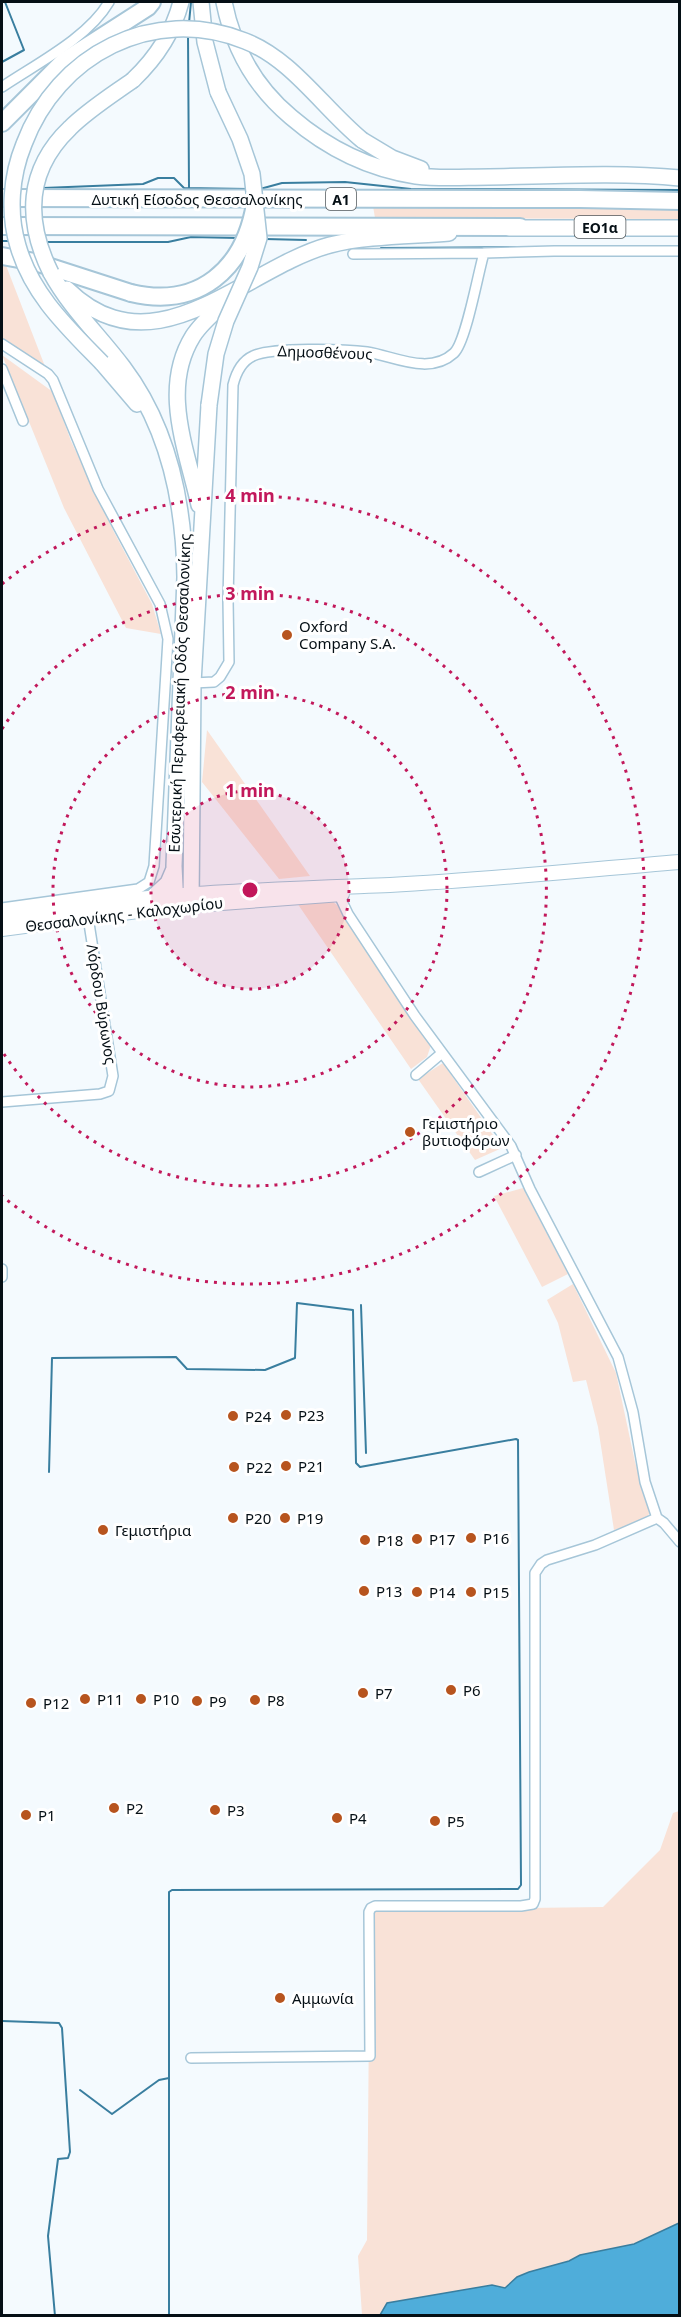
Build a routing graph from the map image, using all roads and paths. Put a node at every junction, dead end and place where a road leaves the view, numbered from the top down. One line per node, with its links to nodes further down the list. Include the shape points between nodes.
1 (109, 2): 6 (street, via 72,41)
2 (152, 2): 7 (highway, via 64,61)
3 (181, 2): 20 (highway, Εσωτερική Περιφερειακή Οδός Θεσσαλονίκης, bridge, via 160,48 132,80 70,127 42,168 35,190 33,221)
4 (201, 2): 12 (highway, Εσωτερική Περιφερειακή Οδός Θεσσαλονίκης, bridge, via 210,64 248,159)
5 (224, 2): 8 (highway, via 236,43 254,77 281,109 307,131 330,146 387,169 430,177)
6 (2, 87)
7 (2, 123)
8 (459, 177): 9 (highway); 25 (highway, bridge, via 410,165 383,153 362,140 272,55 247,41 222,34 181,30 141,34 110,46 70,73 33,120 19,157 12,217 30,278 46,303 130,395)
9 (680, 178)
10 (2, 198): 11 (highway, Δυτική Είσοδος Θεσσαλονίκης / Α1)
11 (680, 201)
12 (255, 204): 19 (highway, bridge, via 246,241 235,260 220,276 178,294 131,293 44,264); 26 (highway, Εσωτερική Περιφερειακή Οδός Θεσσαλονίκης, bridge, via 259,238 216,354 209,405)
13 (2, 226): 14 (highway, Δυτική Είσοδος Θεσσαλονίκης / Α1)
14 (520, 227): 15 (highway, Δυτική Είσοδος Θεσσαλονίκης / ΕΟ1α); 21 (highway, via 332,245 291,261)
15 (680, 228)
16 (680, 251): 17 (street)
17 (484, 253): 18 (street); 27 (street, Δημοσθένους, via 463,338 454,354 445,359 417,363 364,351 274,350 251,357 243,364 235,376 232,396 229,662 214,682)
18 (353, 254)
19 (2, 256)
20 (51, 273): 21 (highway, via 95,310 134,321 171,318); 25 (highway, Εσωτερική Περιφερειακή Οδός Θεσσαλονίκης, via 139,390)
21 (237, 291): 26 (highway, via 193,336 177,381 178,419 199,506)
22 (2, 344): 29 (street, via 53,380 98,489 154,591 164,618 168,639)
23 (2, 369): 24 (street)
24 (23, 421)
25 (163, 443): 30 (highway, Εσωτερική Περιφερειακή Οδός Θεσσαλονίκης, via 174,474 185,535)
26 (202, 538): 27 (highway, Εσωτερική Περιφερειακή Οδός Θεσσαλονίκης)
27 (193, 683): 34 (highway, Εσωτερική Περιφερειακή Οδός Θεσσαλονίκης)
28 (680, 862): 31 (main road, Θεσσαλονίκης - Καλοχωρίου)
29 (154, 866): 30 (street); 35 (street, via 149,882 138,889)
30 (174, 866): 33 (highway, via 168,883); 34 (highway, Εσωτερική Περιφερειακή Οδός Θεσσαλονίκης)
31 (390, 885): 32 (main road, Θεσσαλονίκης - Καλοχωρίου); 32 (main road, Θεσσαλονίκης - Καλοχωρίου)
32 (329, 892): 34 (main road, Θεσσαλονίκης - Καλοχωρίου, via 298,898); 34 (main road, Θεσσαλονίκης - Καλοχωρίου, via 285,888); 39 (street)
33 (154, 896): 34 (main road, Θεσσαλονίκης - Καλοχωρίου); 37 (main road, Θεσσαλονίκης - Καλοχωρίου)
34 (184, 899): 36 (main road, Θεσσαλονίκης - Καλοχωρίου)
35 (2, 908)
36 (88, 916): 38 (main road, Θεσσαλονίκης - Καλοχωρίου); 41 (street, Λόρδου Βύρωνος, via 113,1084 109,1091 100,1094)
37 (2, 919)
38 (2, 929)
39 (442, 1053): 40 (street); 42 (street)
40 (416, 1075)
41 (2, 1102)
42 (516, 1155): 43 (street); 44 (street, via 618,1357)
43 (479, 1172)
44 (657, 1518): 45 (street); 46 (street, via 595,1545 547,1560 535,1573 533,1904 371,1908 370,2056)
45 (678, 1536)
46 (191, 2058)

